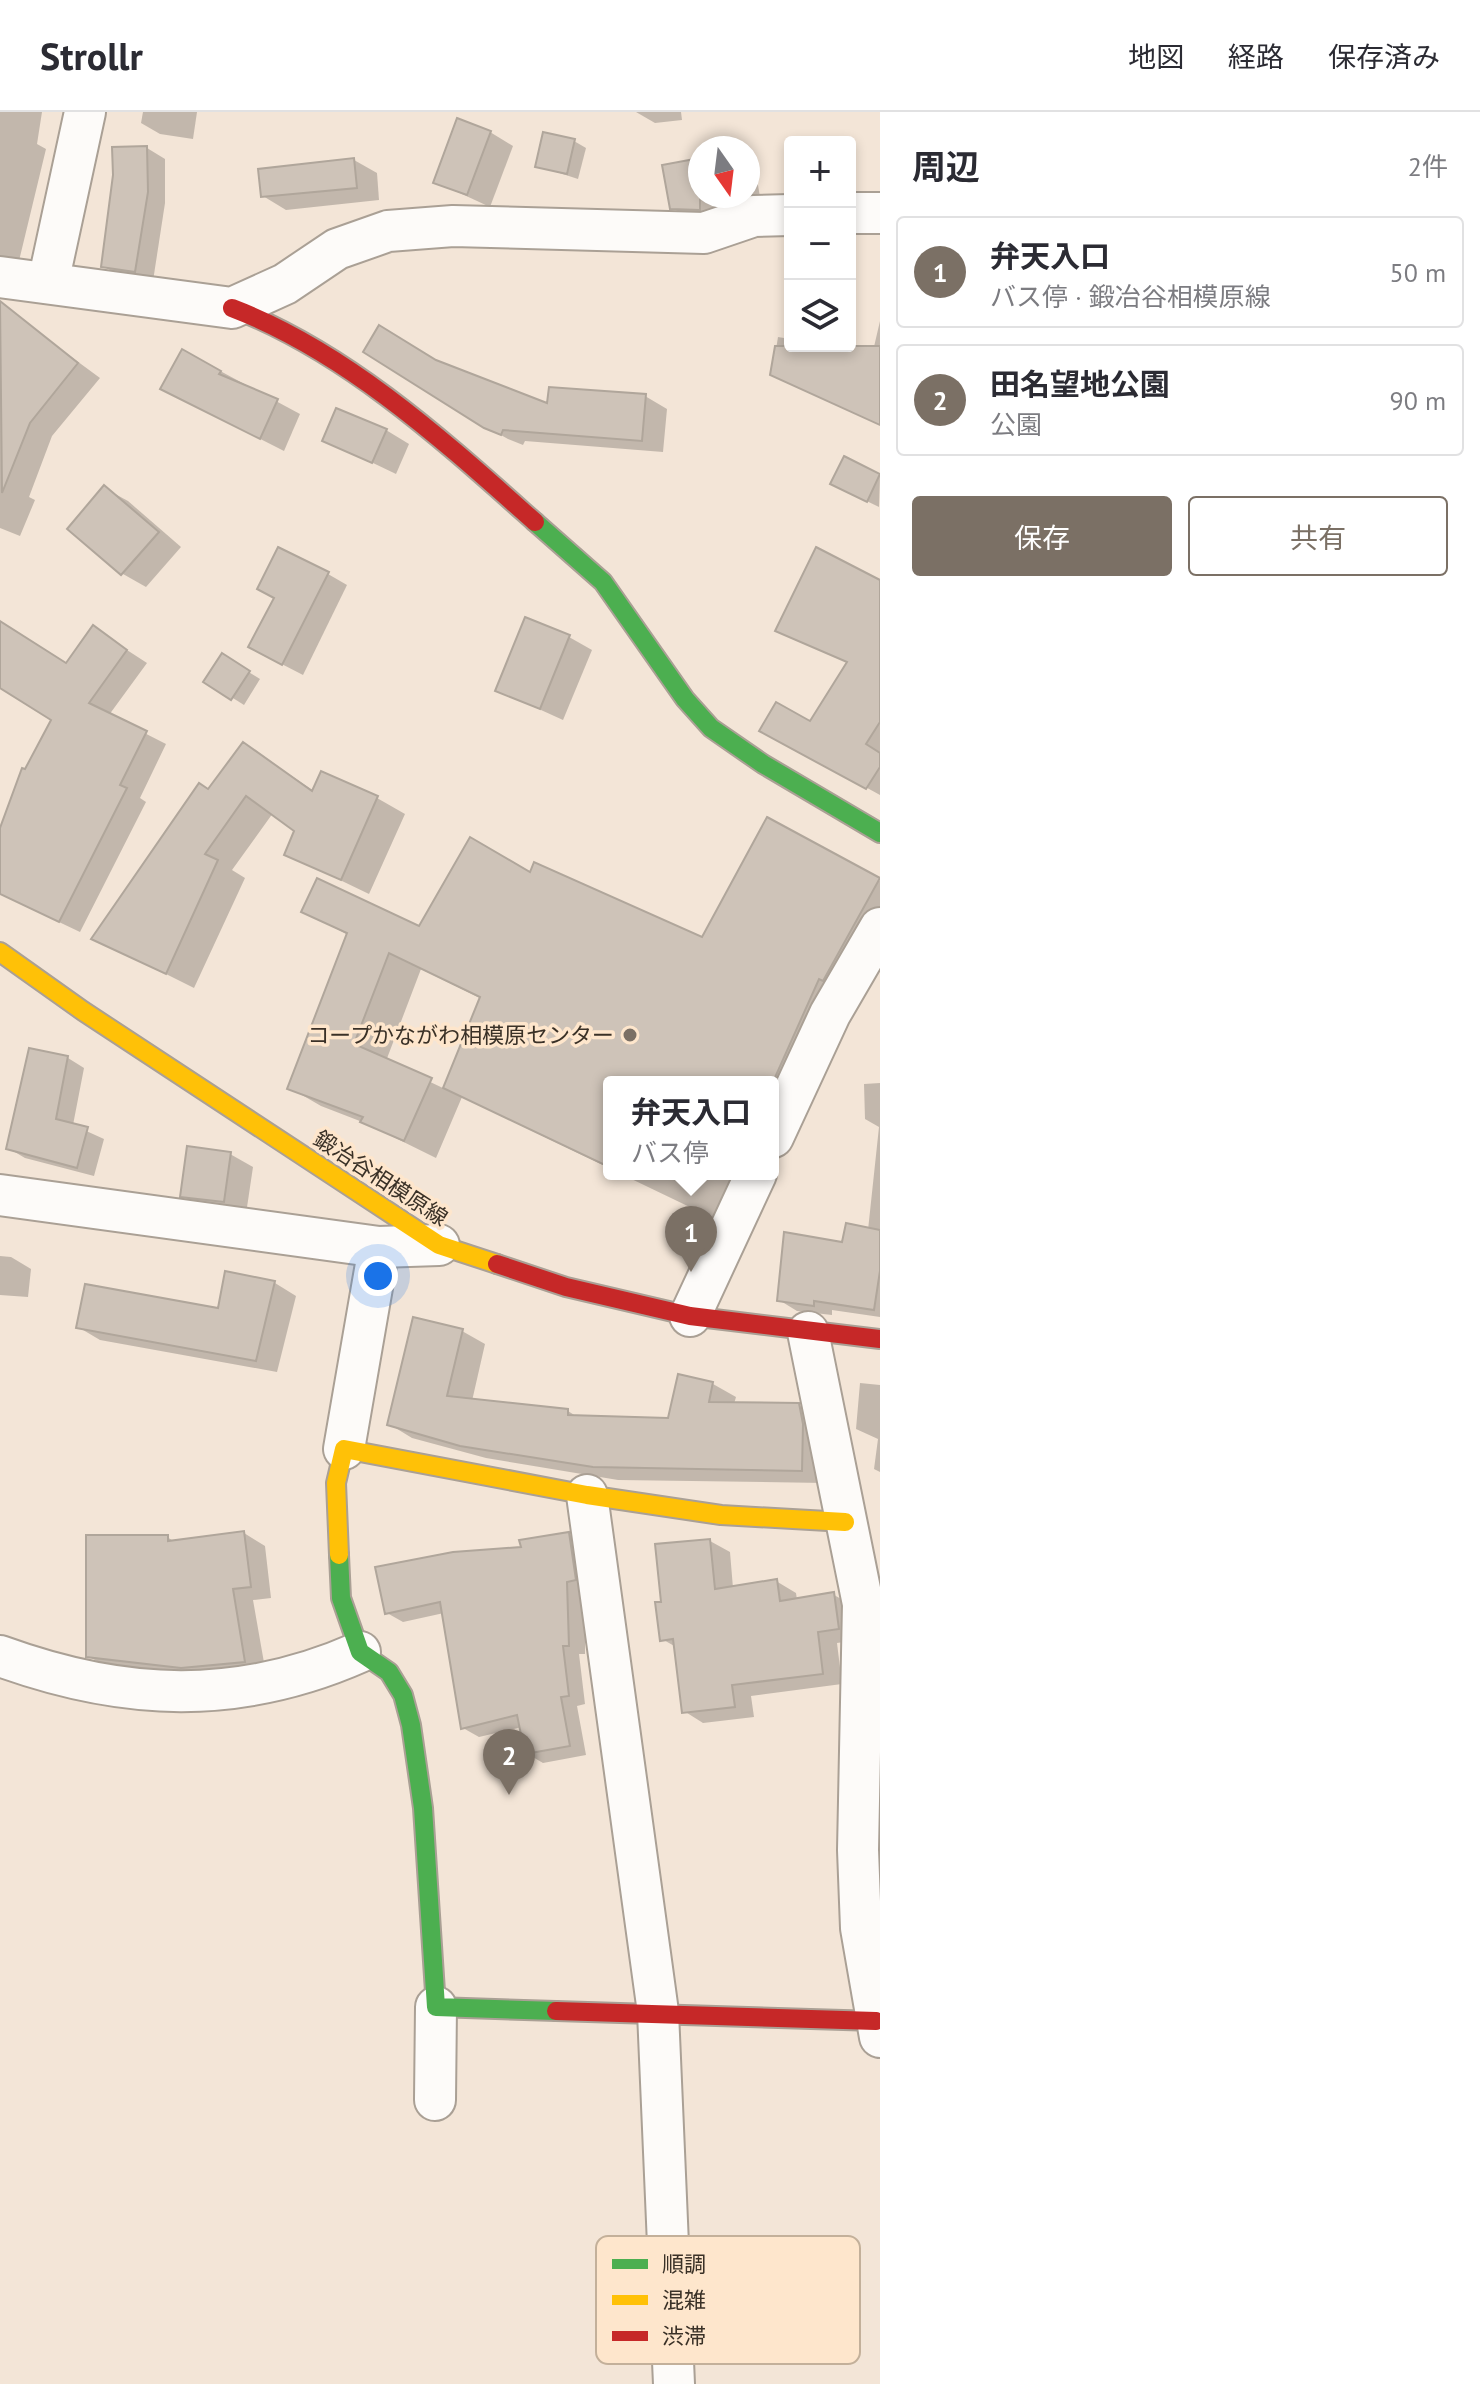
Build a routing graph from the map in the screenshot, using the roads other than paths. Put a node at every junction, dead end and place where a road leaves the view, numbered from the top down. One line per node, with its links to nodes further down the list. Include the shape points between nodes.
1 (85, 112): 6 (street)
2 (856, 213): 3 (street)
3 (880, 213)
4 (784, 215): 7 (street, via 754,216 704,233 453,226 388,231 337,249 285,284)
5 (0, 277): 6 (street)
6 (48, 283): 7 (street)
7 (232, 308): 8 (street, via 274,324 421,420 603,582 711,728)
8 (880, 833)
9 (880, 928): 11 (street, via 830,1014)
10 (0, 952): 14 (street, 鍛冶谷相模原線)
11 (779, 1124)
12 (753, 1180): 16 (street)
13 (0, 1195): 15 (street)
14 (439, 1245): 15 (street); 16 (street, 鍛冶谷相模原線, via 566,1287)
15 (379, 1247): 19 (street)
16 (690, 1316): 17 (street, 鍛冶谷相模原線)
17 (808, 1332): 18 (street, 鍛冶谷相模原線); 21 (street)
18 (880, 1339)
19 (344, 1449): 20 (street); 22 (street, via 336,1483 341,1598)
20 (587, 1495): 21 (street, via 721,1515); 26 (street)
21 (845, 1522): 24 (street, via 863,1604)
22 (360, 1652): 23 (street, via 251,1684 153,1693 81,1683); 25 (street, via 389,1672 403,1695 411,1725 423,1808)
23 (0, 1656)
24 (869, 1850): 27 (street, via 861,1928)
25 (436, 2007): 26 (street); 28 (street)
26 (658, 2012): 27 (street); 29 (street)
27 (878, 2029)
28 (435, 2100)
29 (668, 2236)
30 (673, 2364): 31 (street)
31 (674, 2384)

